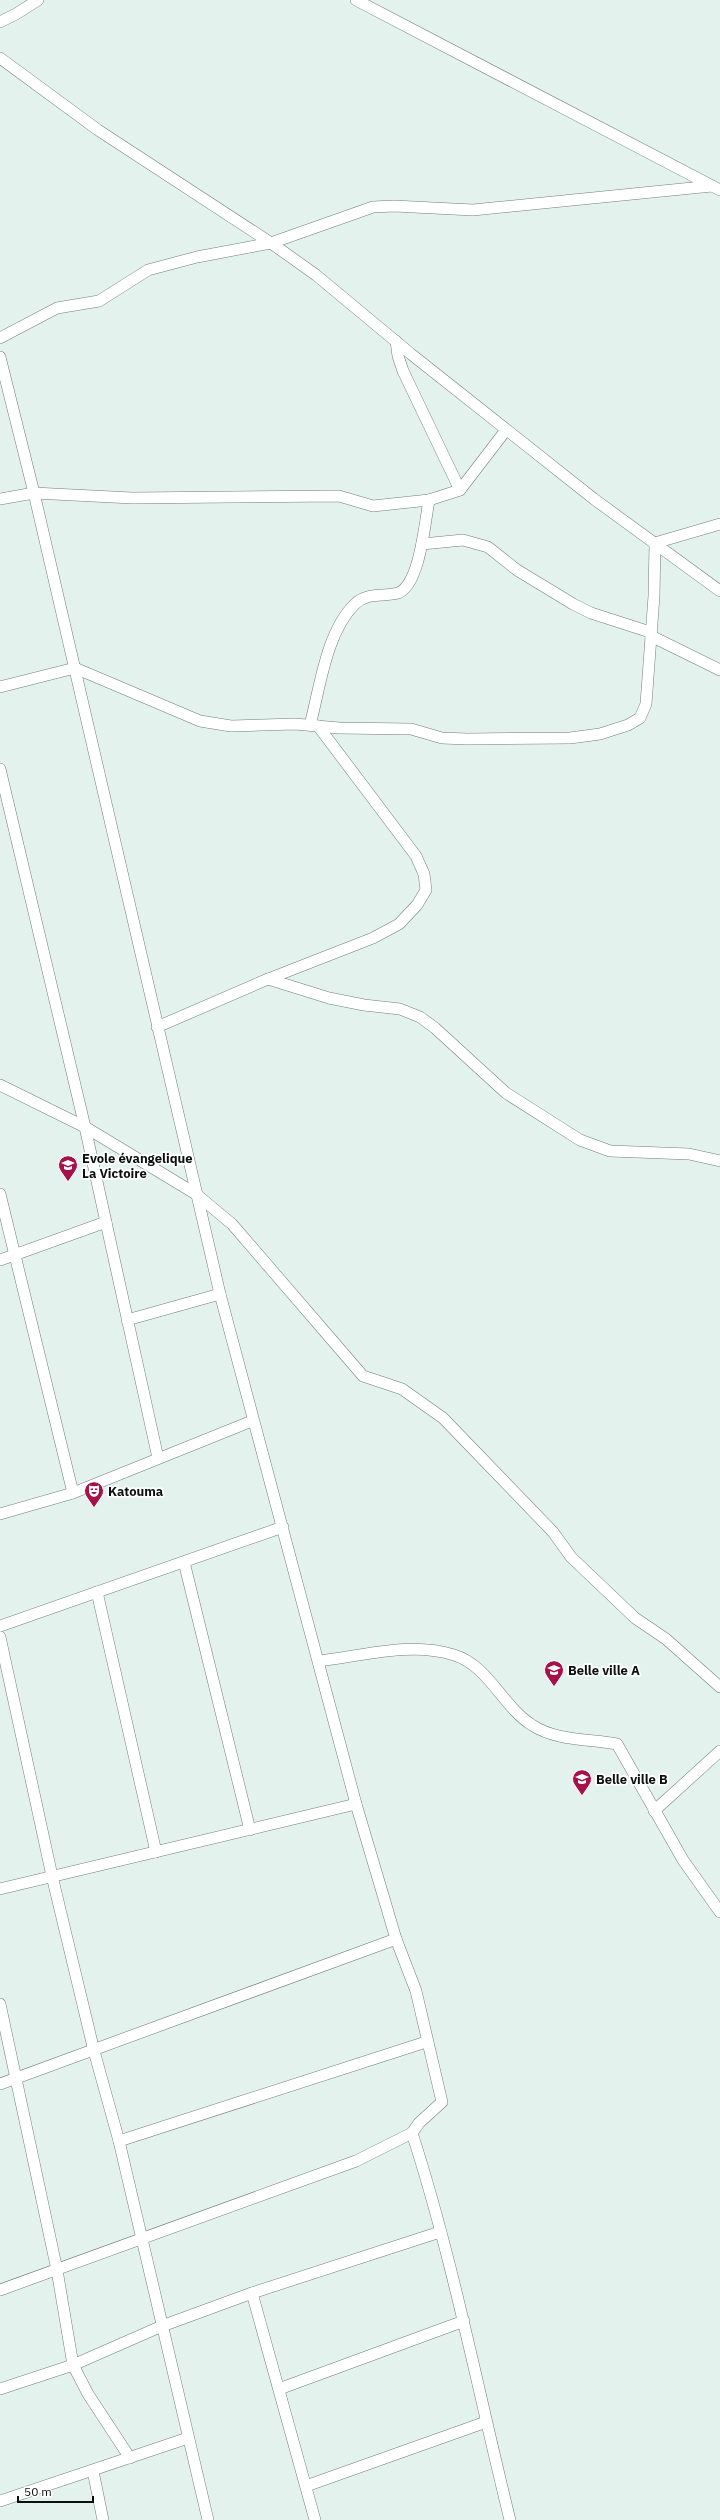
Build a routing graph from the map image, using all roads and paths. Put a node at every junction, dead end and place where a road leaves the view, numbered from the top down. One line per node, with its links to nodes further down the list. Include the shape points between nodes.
1 (38, 0): 3 (street)
2 (356, 0): 5 (street)
3 (0, 22)
4 (0, 58): 6 (street, via 98,130)
5 (716, 188): 6 (street, via 473,210 394,206 373,208)
6 (271, 243): 7 (street, via 197,257 148,270 99,301 57,308); 8 (street, via 316,275)
7 (0, 338)
8 (396, 341): 10 (street); 11 (street, via 403,371)
9 (0, 357): 12 (street)
10 (506, 430): 11 (street); 16 (street)
11 (460, 490): 14 (street)
12 (34, 493): 13 (street); 14 (street, via 132,498 339,496 373,506); 20 (street)
13 (0, 499)
14 (429, 500): 17 (street)
15 (720, 524): 16 (street)
16 (655, 543): 18 (street); 19 (street)
17 (422, 544): 19 (street, via 463,540 488,547 517,570 573,604); 23 (street, via 413,577 407,588 398,593 366,597 355,604 338,627 330,649)
18 (720, 591)
19 (650, 634): 21 (street); 23 (street, via 646,704 640,718 628,725 600,734 570,738 467,740 442,738 411,729)
20 (75, 668): 22 (street); 23 (street, via 200,721 232,726); 26 (street)
21 (720, 670)
22 (0, 687)
23 (314, 726): 25 (street, via 416,856 424,874 426,890 417,905 399,924 374,938)
24 (0, 769): 28 (street)
25 (268, 978): 26 (street); 29 (street, via 329,998 364,1006 400,1009 420,1017 506,1093 580,1140 610,1151 689,1154)
26 (157, 1027): 31 (street)
27 (0, 1085): 28 (street)
28 (85, 1127): 31 (street); 32 (street)
29 (720, 1161)
30 (0, 1194): 33 (street)
31 (196, 1194): 35 (street); 47 (street, via 232,1224 364,1376 402,1389 443,1418 553,1532 571,1557 635,1618 666,1639)
32 (106, 1222): 33 (street); 36 (street)
33 (16, 1254): 34 (street); 39 (street)
34 (0, 1260)
35 (220, 1294): 36 (street); 37 (street)
36 (127, 1320): 38 (street)
37 (252, 1421): 38 (street); 41 (street)
38 (158, 1458): 39 (street)
39 (73, 1493): 40 (street)
40 (0, 1514)
41 (283, 1527): 42 (street); 46 (street)
42 (184, 1562): 43 (street); 51 (street)
43 (97, 1592): 44 (street); 52 (street)
44 (0, 1626)
45 (0, 1637): 53 (street)
46 (319, 1661): 49 (street); 50 (street, via 426,1648 455,1655 471,1664 511,1709 532,1726 548,1733 580,1740 617,1744)
47 (720, 1688)
48 (720, 1751): 50 (street)
49 (356, 1804): 51 (street); 56 (street)
50 (654, 1811): 55 (street, via 683,1860)
51 (250, 1830): 52 (street)
52 (156, 1852): 53 (street)
53 (52, 1876): 54 (street); 59 (street)
54 (0, 1889)
55 (720, 1912)
56 (396, 1940): 58 (street, via 416,1991); 59 (street)
57 (0, 2004): 60 (street)
58 (426, 2042): 62 (street, via 442,2102); 63 (street)
59 (94, 2051): 60 (street); 63 (street)
60 (16, 2079): 61 (street); 66 (street)
61 (0, 2084)
62 (412, 2134): 64 (street); 65 (street, via 356,2161)
63 (119, 2141): 65 (street)
64 (440, 2232): 68 (street); 69 (street)
65 (141, 2240): 66 (street); 70 (street)
66 (57, 2270): 67 (street); 71 (street)
67 (0, 2290)
68 (252, 2293): 70 (street); 73 (street)
69 (464, 2321): 73 (street); 74 (street)
70 (162, 2326): 71 (street); 75 (street)
71 (73, 2365): 72 (street); 76 (street, via 88,2394)
72 (0, 2389)
73 (279, 2389): 78 (street)
74 (486, 2422): 78 (street); 83 (street)
75 (188, 2438): 76 (street); 81 (street)
76 (130, 2458): 77 (street)
77 (92, 2471): 79 (street); 80 (street)
78 (306, 2486): 82 (street)
79 (0, 2502)
80 (103, 2520)
81 (208, 2520)
82 (315, 2520)
83 (510, 2520)

